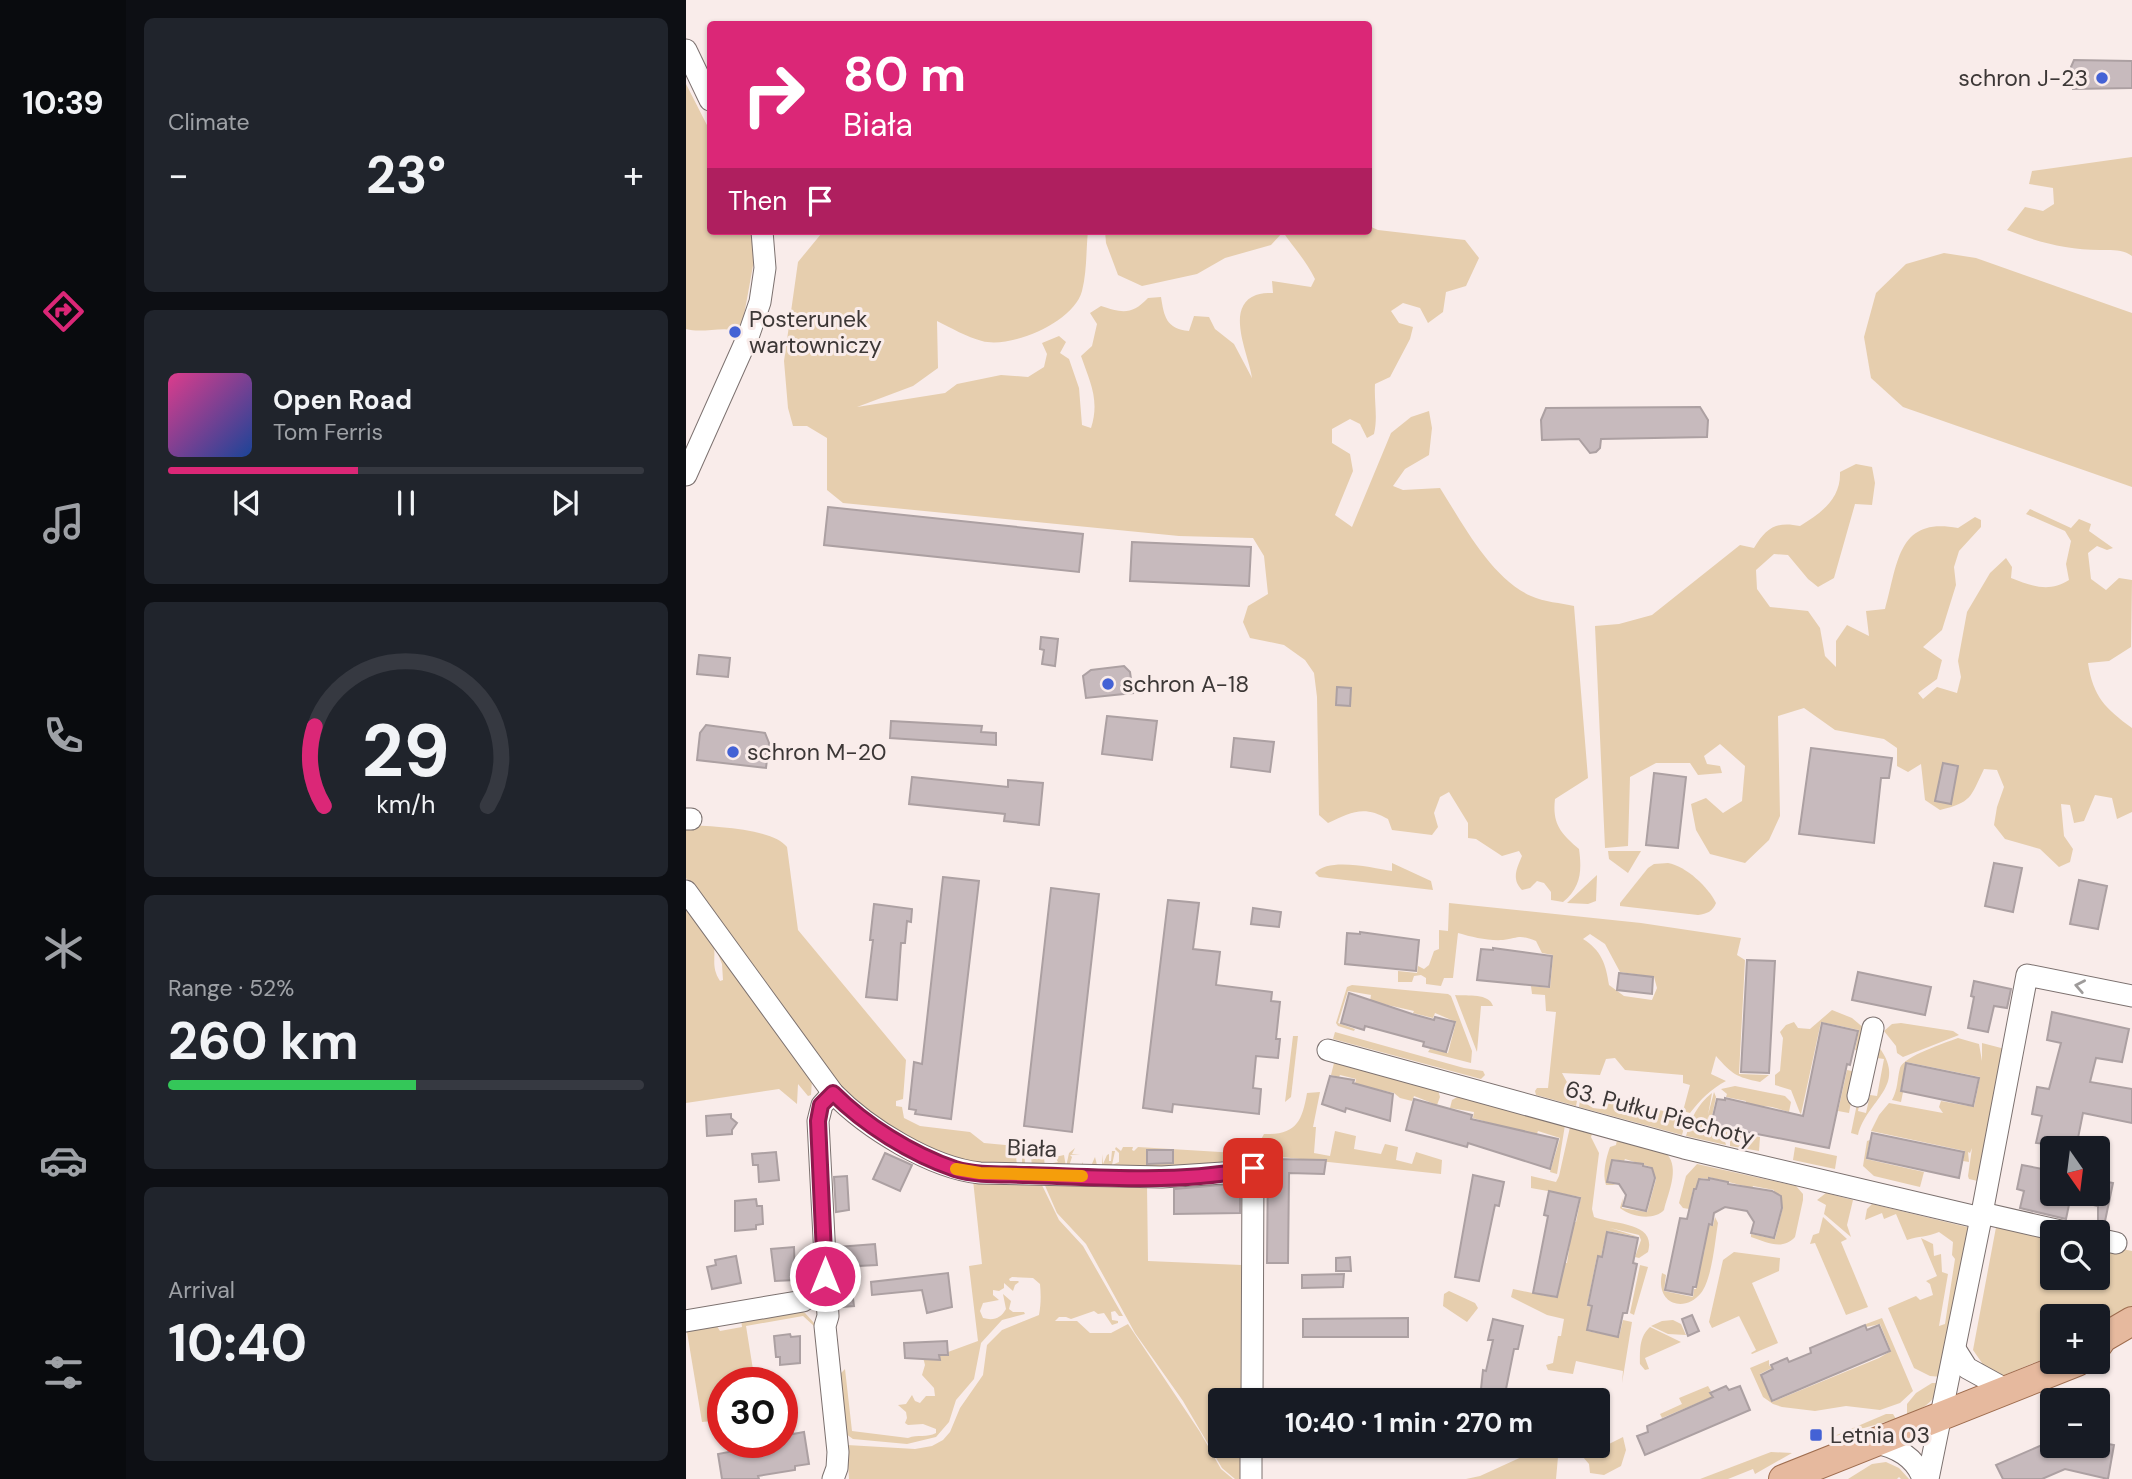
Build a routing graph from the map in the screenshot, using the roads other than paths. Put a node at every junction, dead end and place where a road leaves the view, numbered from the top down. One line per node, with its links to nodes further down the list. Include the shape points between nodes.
1 (686, 50): 2 (street)
2 (707, 94)
3 (762, 235): 4 (street, via 760,303)
4 (686, 475)
5 (686, 891): 9 (street, Biała)
6 (2132, 996): 11 (street, one-way to 11, via 2027,975)
7 (1873, 1028): 10 (street)
8 (1328, 1050): 11 (street, 63. Pułku Piechoty, via 1684,1148)
9 (833, 1093): 13 (street, via 821,1105 818,1121); 23 (street, Biała, via 864,1120 911,1149 962,1171 1162,1177 1253,1168)
10 (1858, 1096)
11 (1982, 1215): 12 (street, 63. Pułku Piechoty); 20 (street)
12 (2040, 1227)
13 (826, 1261): 14 (street, via 817,1290); 17 (street)
14 (794, 1303): 15 (street); 17 (street)
15 (686, 1321)
16 (2132, 1321): 18 (main road)
17 (825, 1326): 28 (street, via 838,1452)
18 (2110, 1334)
19 (2132, 1342): 21 (main road)
20 (1955, 1349): 24 (street, via 1967,1368); 25 (street)
21 (2110, 1355)
22 (2047, 1374): 24 (main road)
23 (1252, 1388)
24 (2007, 1390): 25 (main road)
25 (1939, 1417): 26 (main road); 31 (street)
26 (1874, 1443): 30 (main road); 31 (street, via 1907,1457)
27 (1251, 1458): 29 (street)
28 (833, 1479)
29 (1251, 1479)
30 (1783, 1479)
31 (1926, 1479)

